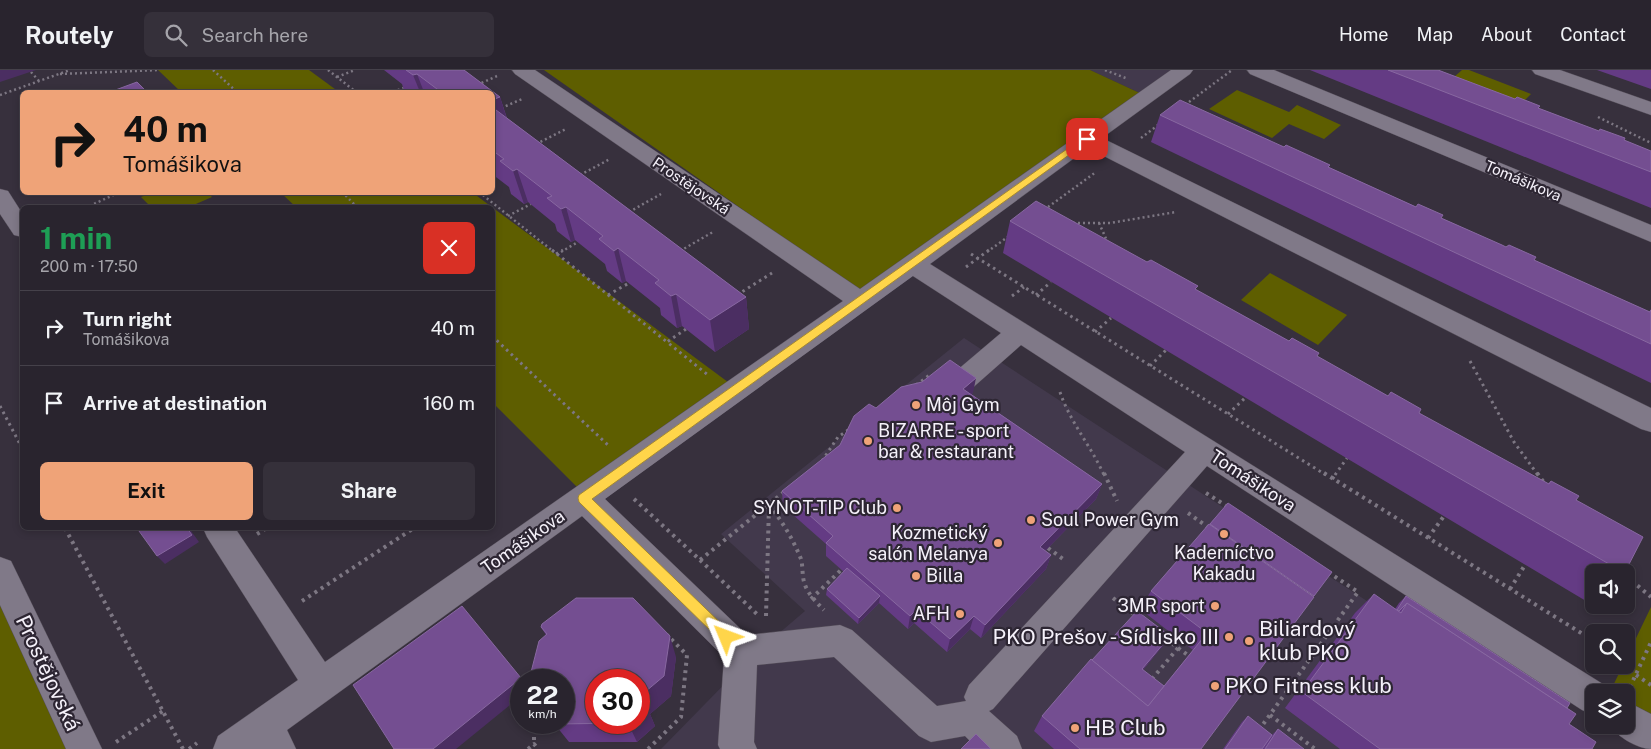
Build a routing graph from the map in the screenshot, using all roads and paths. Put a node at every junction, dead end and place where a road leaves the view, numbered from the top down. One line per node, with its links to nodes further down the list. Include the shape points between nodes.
1 (70, 70): 12 (path)
2 (160, 70): 12 (path)
3 (328, 70): 14 (path)
4 (355, 70): 14 (path)
5 (522, 70): 62 (street, Prostějovská)
6 (1106, 70): 15 (path)
7 (1183, 70): 27 (street, Tomášikova)
8 (1258, 70): 48 (street, Tomášikova)
9 (1542, 70): 24 (street)
10 (215, 71): 19 (path)
11 (31, 72): 16 (path)
12 (60, 74): 16 (path)
13 (499, 75): 17 (path)
14 (337, 77): 20 (path)
15 (1130, 80)
16 (39, 81): 22 (path)
17 (476, 85)
18 (406, 87): 21 (path)
19 (235, 90)
20 (353, 90)
21 (398, 90)
22 (0, 95)
23 (527, 96): 25 (path)
24 (1651, 109)
25 (495, 111)
26 (571, 126): 28 (path)
27 (1087, 139): 41 (street); 49 (street, Tomášikova)
28 (528, 148)
29 (614, 157): 30 (path)
30 (579, 175)
31 (666, 191): 42 (path)
32 (113, 195): 37 (path)
33 (345, 195): 38 (path)
34 (483, 195): 40 (path)
35 (0, 196): 46 (street)
36 (530, 204): 43 (path)
37 (92, 205)
38 (355, 205)
39 (495, 205): 43 (path)
40 (495, 205)
41 (1220, 205): 44 (path); 65 (street)
42 (627, 214)
43 (508, 216): 53 (path)
44 (1099, 223): 45 (path); 51 (path)
45 (1067, 224)
46 (20, 227)
47 (719, 229): 52 (path)
48 (1651, 234)
49 (947, 240): 54 (street, Tomášikova); 58 (path)
50 (578, 242): 53 (path)
51 (1110, 249)
52 (678, 252)
53 (556, 254): 59 (path)
54 (913, 264): 62 (street, Tomášikova); 63 (street, Tomášikova)
55 (776, 270): 61 (path)
56 (1052, 282): 60 (path)
57 (629, 283): 59 (path)
58 (1024, 287): 60 (path); 63 (path)
59 (608, 295): 72 (path)
60 (1036, 295): 67 (path)
61 (736, 296)
62 (860, 301): 88 (street, Tomášikova)
63 (990, 313): 68 (street, Tomášikova)
64 (1111, 318): 67 (path)
65 (1452, 322): 82 (street); 92 (path, via 1475,373 1514,442)
66 (686, 329): 72 (path)
67 (1095, 332): 74 (path)
68 (1027, 338): 77 (street); 85 (street, Tomášikova); 100 (path, via 1058,384 1066,411 1095,454)
69 (495, 339): 71 (path)
70 (495, 342): 71 (path)
71 (499, 342): 88 (path, via 614,451)
72 (666, 342): 76 (path)
73 (1166, 350): 74 (path)
74 (1150, 366): 81 (path)
75 (937, 369): 78 (path)
76 (715, 380)
77 (959, 384)
78 (910, 390)
79 (1245, 398): 81 (path)
80 (0, 406): 84 (path)
81 (1228, 414): 90 (path)
82 (1651, 420)
83 (854, 426): 87 (path, via 838,437)
84 (20, 444)
85 (1204, 450): 89 (street); 127 (street, Tomášikova)
86 (1347, 458): 90 (path)
87 (821, 462)
88 (620, 472): 93 (street, Tomášikova); 102 (path, via 627,492)
89 (1181, 476): 95 (path); 100 (street)
90 (1332, 479): 101 (path)
91 (791, 486): 94 (path)
92 (1547, 487)
93 (584, 498): 118 (street); 125 (street, Tomášikova)
94 (769, 504): 102 (path); 102 (path, via 766,623); 106 (path, via 777,513 803,566 804,582 812,599)
95 (1230, 508)
96 (1444, 516): 101 (path)
97 (66, 530): 129 (path)
98 (219, 530): 111 (street)
99 (411, 530): 111 (path)
100 (1129, 533): 107 (street)
101 (1428, 538): 109 (path)
102 (700, 560)
103 (1525, 564): 109 (path)
104 (1320, 567): 130 (path, via 1358,592)
105 (0, 570): 135 (street, Prostějovská)
106 (841, 570)
107 (1088, 578): 112 (path); 128 (street)
108 (1635, 584): 110 (path)
109 (1510, 589): 114 (path)
110 (1651, 597)
111 (277, 617): 125 (street)
112 (1140, 618)
113 (661, 628): 140 (path, via 687,654 682,717)
114 (1585, 635)
115 (1162, 636): 117 (path)
116 (1651, 642): 121 (path)
117 (1178, 648): 119 (path); 123 (path)
118 (741, 651): 141 (street, via 736,745); 142 (street, via 840,641 931,724 970,718)
119 (1189, 656)
120 (1635, 667): 121 (path)
121 (1639, 669): 122 (path)
122 (1636, 676): 124 (path); 126 (path)
123 (1152, 679)
124 (1632, 684)
125 (321, 685): 133 (street, Tomášikova)
126 (1651, 685)
127 (1585, 692)
128 (981, 697)
129 (163, 711): 135 (path); 136 (path)
130 (1270, 715): 132 (path); 143 (path)
131 (534, 734): 134 (path)
132 (1257, 734)
133 (271, 737): 137 (street, Tomášikova)
134 (534, 744): 138 (path); 139 (path)
135 (98, 746)
136 (183, 749)
137 (230, 749)
138 (528, 749)
139 (538, 749)
140 (648, 749)
141 (740, 749)
142 (1004, 749)
143 (1316, 749)

